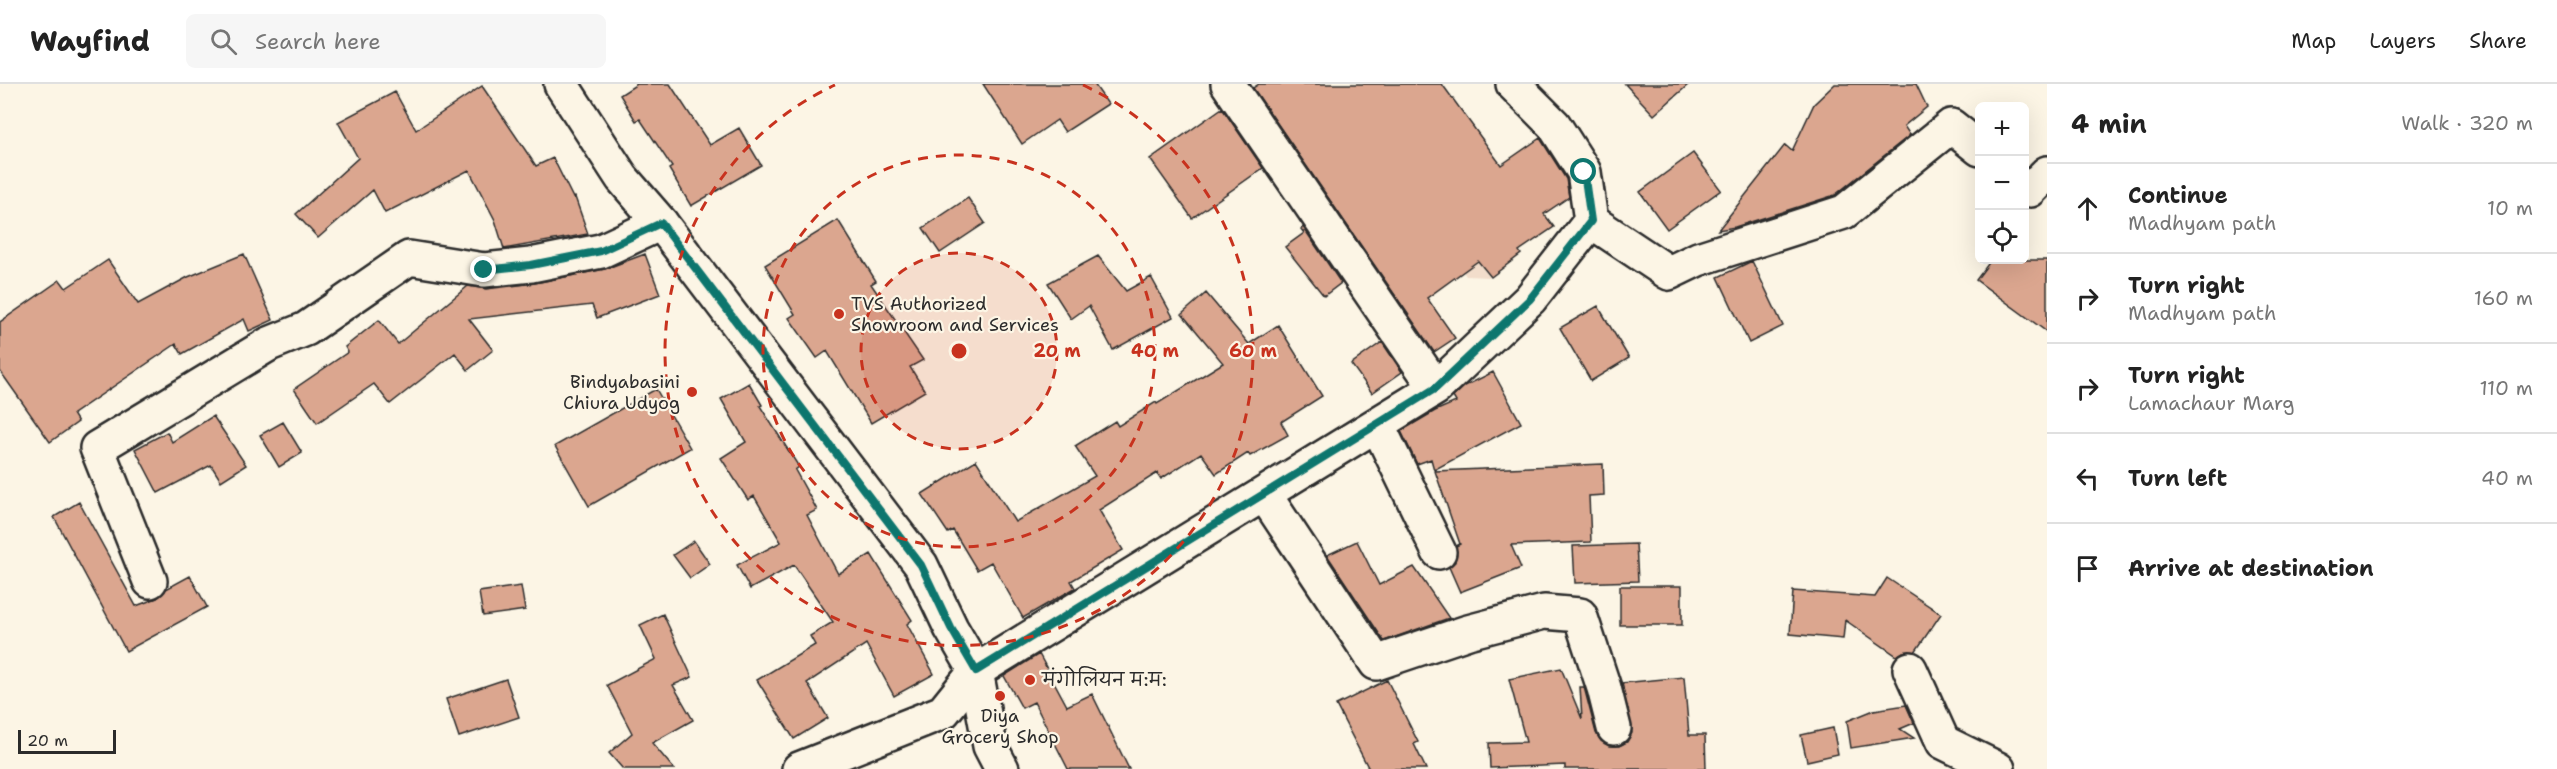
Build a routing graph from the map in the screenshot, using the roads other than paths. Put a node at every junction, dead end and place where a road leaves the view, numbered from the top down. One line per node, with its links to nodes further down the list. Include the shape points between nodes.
1 (561, 84): 8 (street, via 622,178)
2 (1228, 84): 9 (street)
3 (1514, 84): 7 (street, via 1554,124 1584,172)
4 (1975, 145): 7 (street, via 1951,126 1844,212 1698,259 1669,273)
5 (2047, 173): 6 (street)
6 (2029, 189)
7 (1591, 221): 9 (street, via 1530,299)
8 (661, 223): 13 (street, via 601,251 531,265 484,270 409,258 306,329 269,344 97,448); 15 (street, via 921,565)
9 (1436, 388): 10 (street)
10 (1377, 424): 11 (street); 12 (street)
11 (1264, 494): 15 (street); 16 (street, via 1376,663 1544,612 1580,615)
12 (1439, 552)
13 (150, 581)
14 (1910, 669): 19 (street, via 1943,742)
15 (976, 671): 17 (street, via 943,712); 18 (street, via 990,746)
16 (1614, 728)
17 (799, 769)
18 (1002, 769)
19 (1998, 769)

